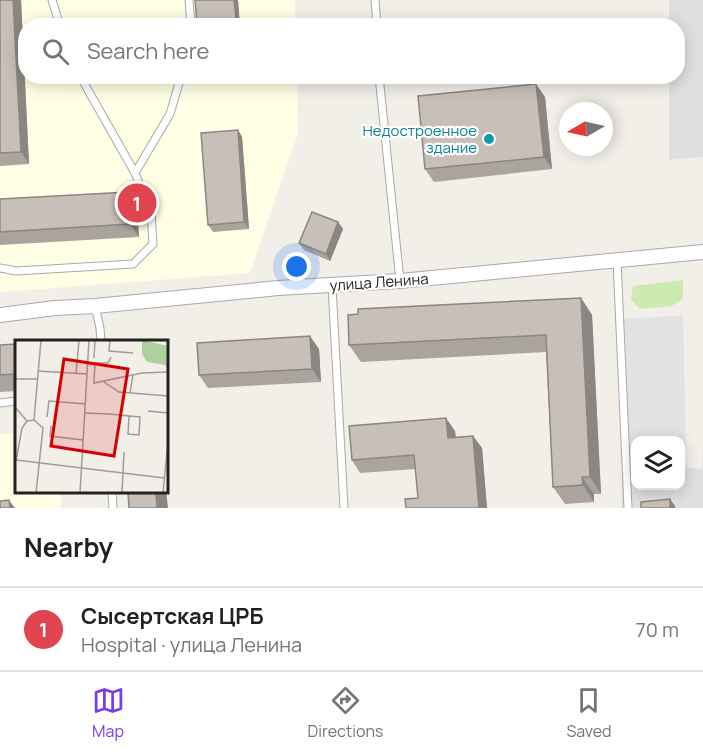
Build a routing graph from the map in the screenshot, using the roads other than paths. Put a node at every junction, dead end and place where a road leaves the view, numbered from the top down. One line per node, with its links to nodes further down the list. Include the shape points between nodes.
1 (52, 0): 4 (lane)
2 (189, 0): 5 (lane)
3 (375, 0): 6 (lane)
4 (58, 18)
5 (190, 18)
6 (376, 18)
7 (85, 84): 10 (lane)
8 (179, 84): 10 (lane, via 170,114)
9 (380, 84): 14 (lane)
10 (135, 173): 13 (lane, via 152,213 153,244 133,264 16,271)
11 (703, 252): 12 (street, улица Ленина)
12 (617, 260): 14 (street, улица Ленина); 24 (lane)
13 (0, 268)
14 (400, 281): 15 (street, улица Ленина)
15 (332, 286): 16 (street, улица Ленина); 23 (lane)
16 (95, 306): 17 (street, улица Ленина); 18 (lane)
17 (0, 315)
18 (101, 340)
19 (15, 401): 20 (lane)
20 (0, 403)
21 (112, 493): 22 (lane)
22 (113, 508)
23 (344, 508)
24 (628, 508)

